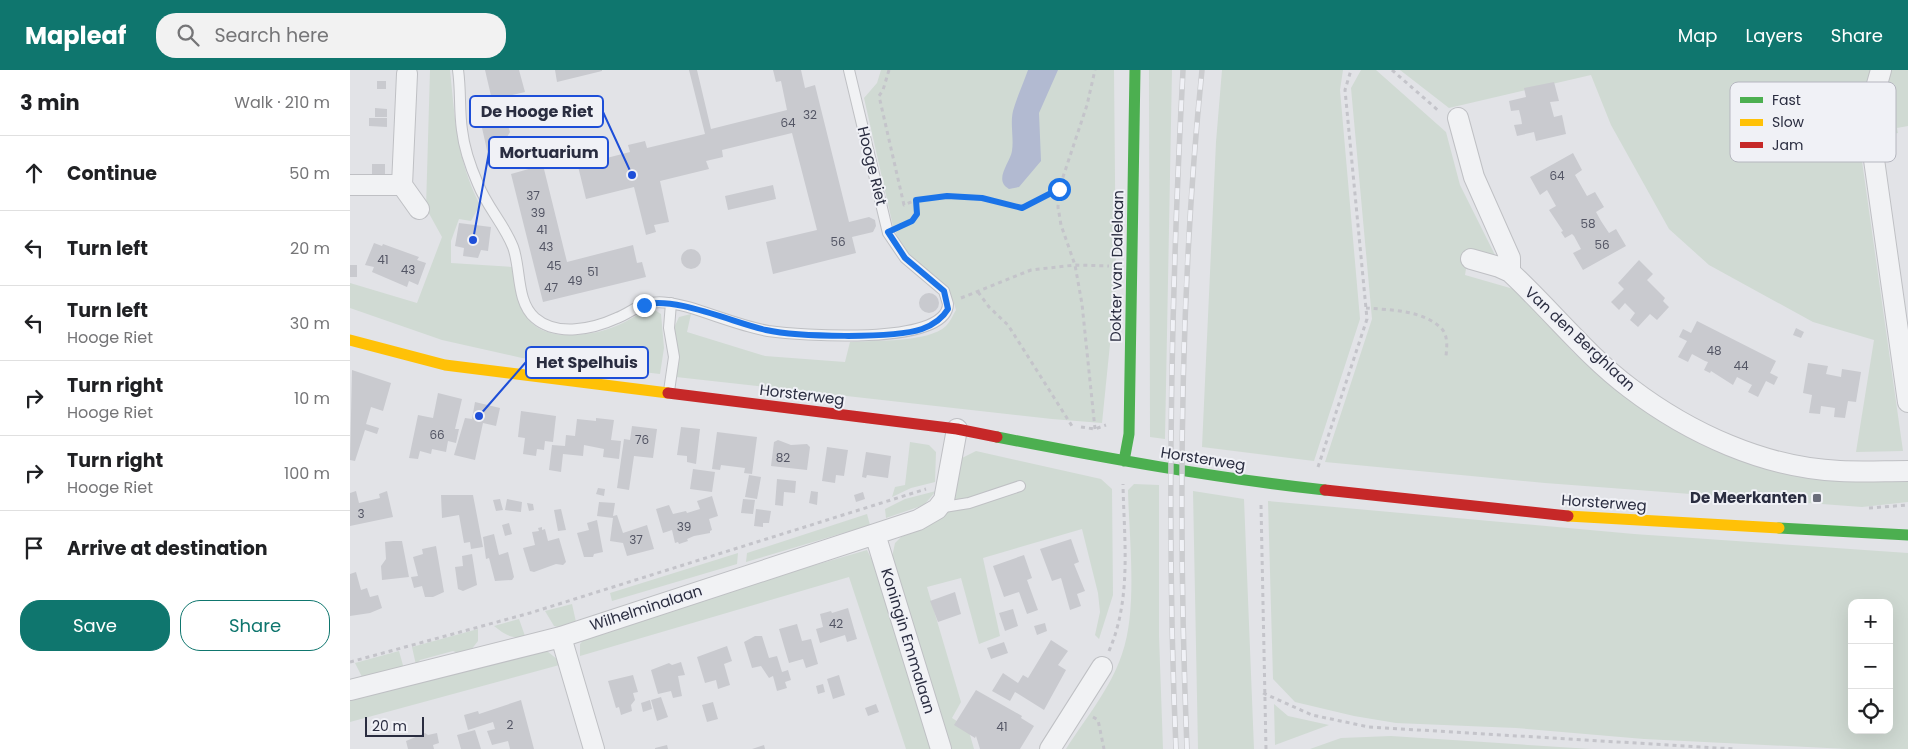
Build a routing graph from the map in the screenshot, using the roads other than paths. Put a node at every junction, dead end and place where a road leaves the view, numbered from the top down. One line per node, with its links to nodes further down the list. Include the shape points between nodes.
1 (458, 70): 12 (lane, Hooge Riet, via 462,131 469,160 479,186 504,224 514,249 524,301 533,317 546,326 569,330 595,327 649,303)
2 (849, 70): 12 (lane, Hooge Riet, via 888,232 905,258 944,291 948,309 943,317 920,330 908,332 851,335 769,331)
3 (1136, 70): 19 (main road, Dokter van Dalelaan, via 1129,434)
4 (407, 74): 8 (street)
5 (1458, 118): 11 (street, via 1474,177 1510,258)
6 (1874, 162): 17 (street)
7 (350, 185): 8 (street)
8 (402, 185): 9 (street)
9 (419, 209)
10 (1471, 259): 11 (street, Van den Berghlaan)
11 (1510, 272): 20 (street, Van den Berghlaan, via 1630,388 1701,431 1759,457 1802,467 1838,472)
12 (671, 303): 16 (lane, via 669,328 674,357)
13 (350, 340): 15 (main road, Horsterweg, via 446,365)
14 (398, 340): 15 (main road, Horsterweg)
15 (497, 372): 16 (main road, Horsterweg)
16 (669, 393): 18 (main road, Horsterweg)
17 (1908, 402)
18 (957, 429): 19 (main road, Horsterweg); 22 (street, via 944,500)
19 (1124, 461): 24 (main road, Horsterweg, via 1261,482 1553,515)
20 (1908, 471)
21 (1020, 486): 22 (lane, Wilhelminalaan, via 969,503)
22 (937, 509): 23 (street, Wilhelminalaan, via 918,520)
23 (874, 534): 25 (street, Wilhelminalaan); 29 (street, Koningin Emmalaan)
24 (1908, 535)
25 (561, 637): 27 (street, Wilhelminalaan); 28 (street)
26 (1102, 667): 30 (street)
27 (350, 690)
28 (594, 749)
29 (940, 749)
30 (1050, 749)

